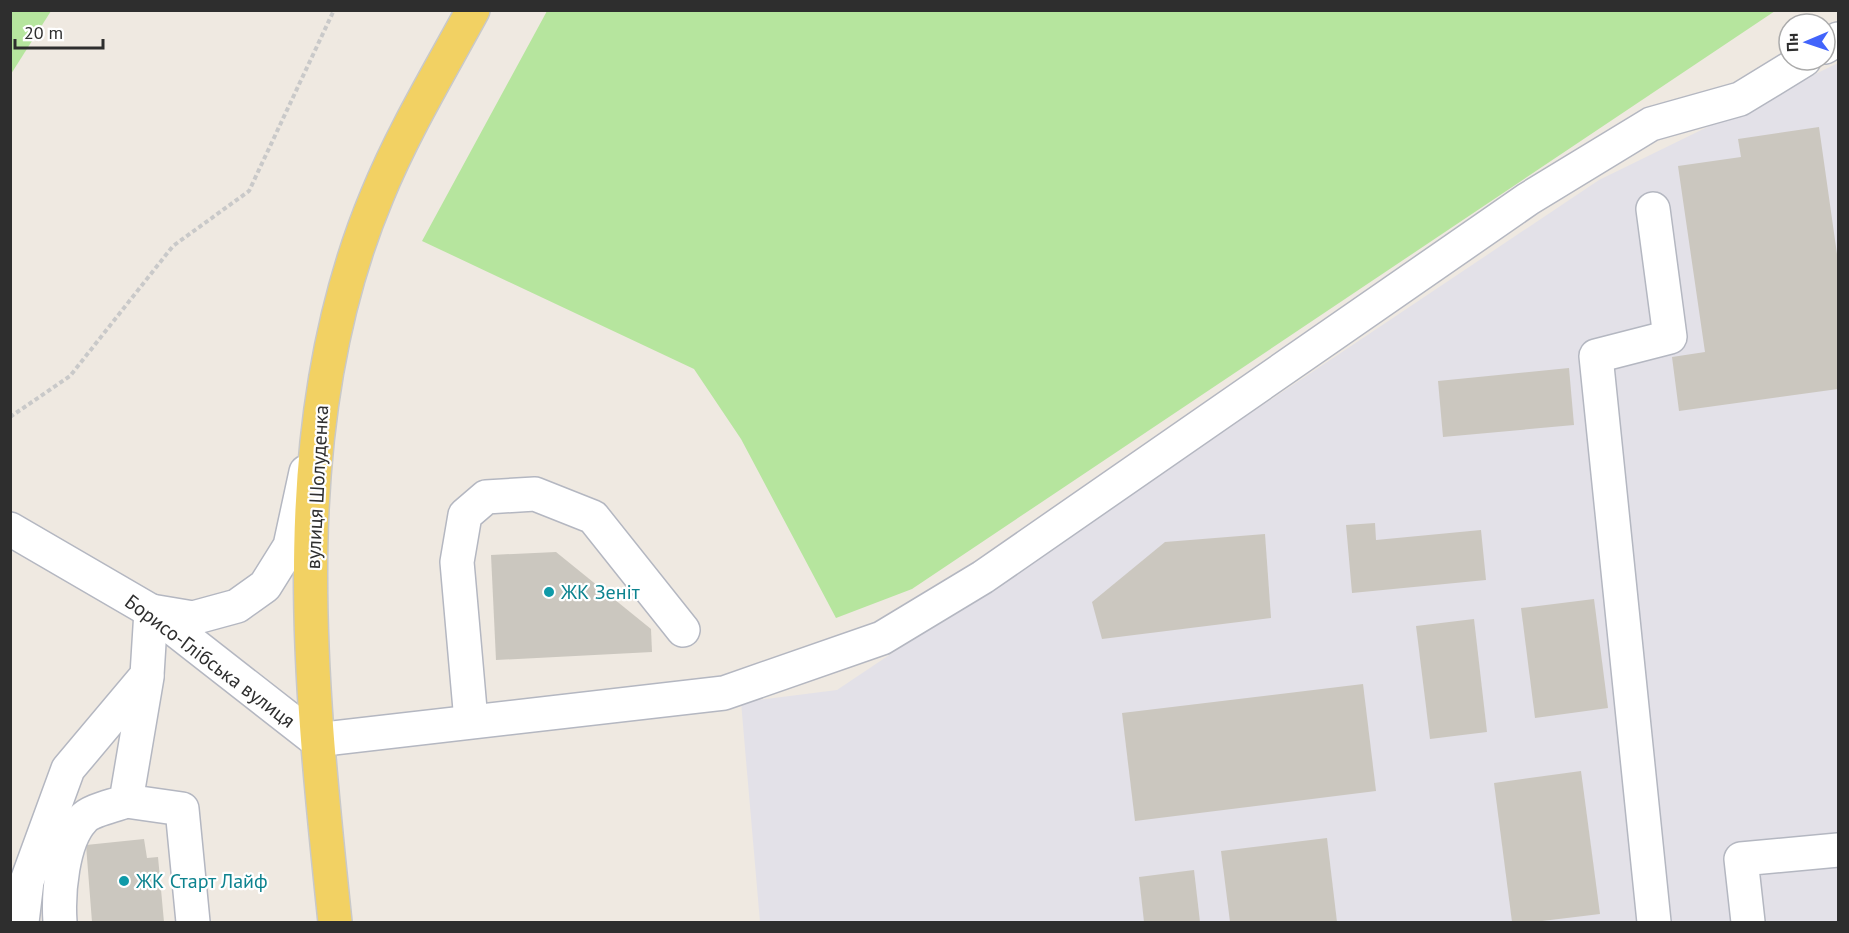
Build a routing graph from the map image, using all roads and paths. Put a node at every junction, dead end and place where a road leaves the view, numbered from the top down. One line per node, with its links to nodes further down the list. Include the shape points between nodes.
1 (334, 10): 6 (path, via 249,191 173,246 70,376)
2 (473, 10): 5 (main road, вулиця Шолуденка, via 376,196 339,307)
3 (1784, 72): 11 (street, via 1740,99 1651,124 1528,199 983,577 882,638 724,693)
4 (1653, 209): 19 (street, via 1670,337 1596,356)
5 (318, 415): 8 (street, via 290,546 265,586 237,606 193,618); 12 (main road, вулиця Шолуденка, via 311,523)
6 (10, 417)
7 (10, 529): 8 (street, Борисо-Глібська вулиця)
8 (151, 611): 10 (street); 12 (street, Борисо-Глібська вулиця)
9 (683, 630): 11 (street, via 593,517 535,494 486,497 465,515 457,562)
10 (147, 675): 13 (street); 15 (street, via 68,769 27,881)
11 (471, 721): 12 (street)
12 (316, 740): 18 (main road, вулиця Шолуденка)
13 (126, 801): 16 (street, via 84,818 69,842 59,903); 17 (street, via 182,809)
14 (1839, 850): 20 (street, via 1742,859)
15 (22, 922)
16 (60, 922)
17 (193, 922)
18 (335, 922)
19 (1654, 922)
20 (1748, 922)

